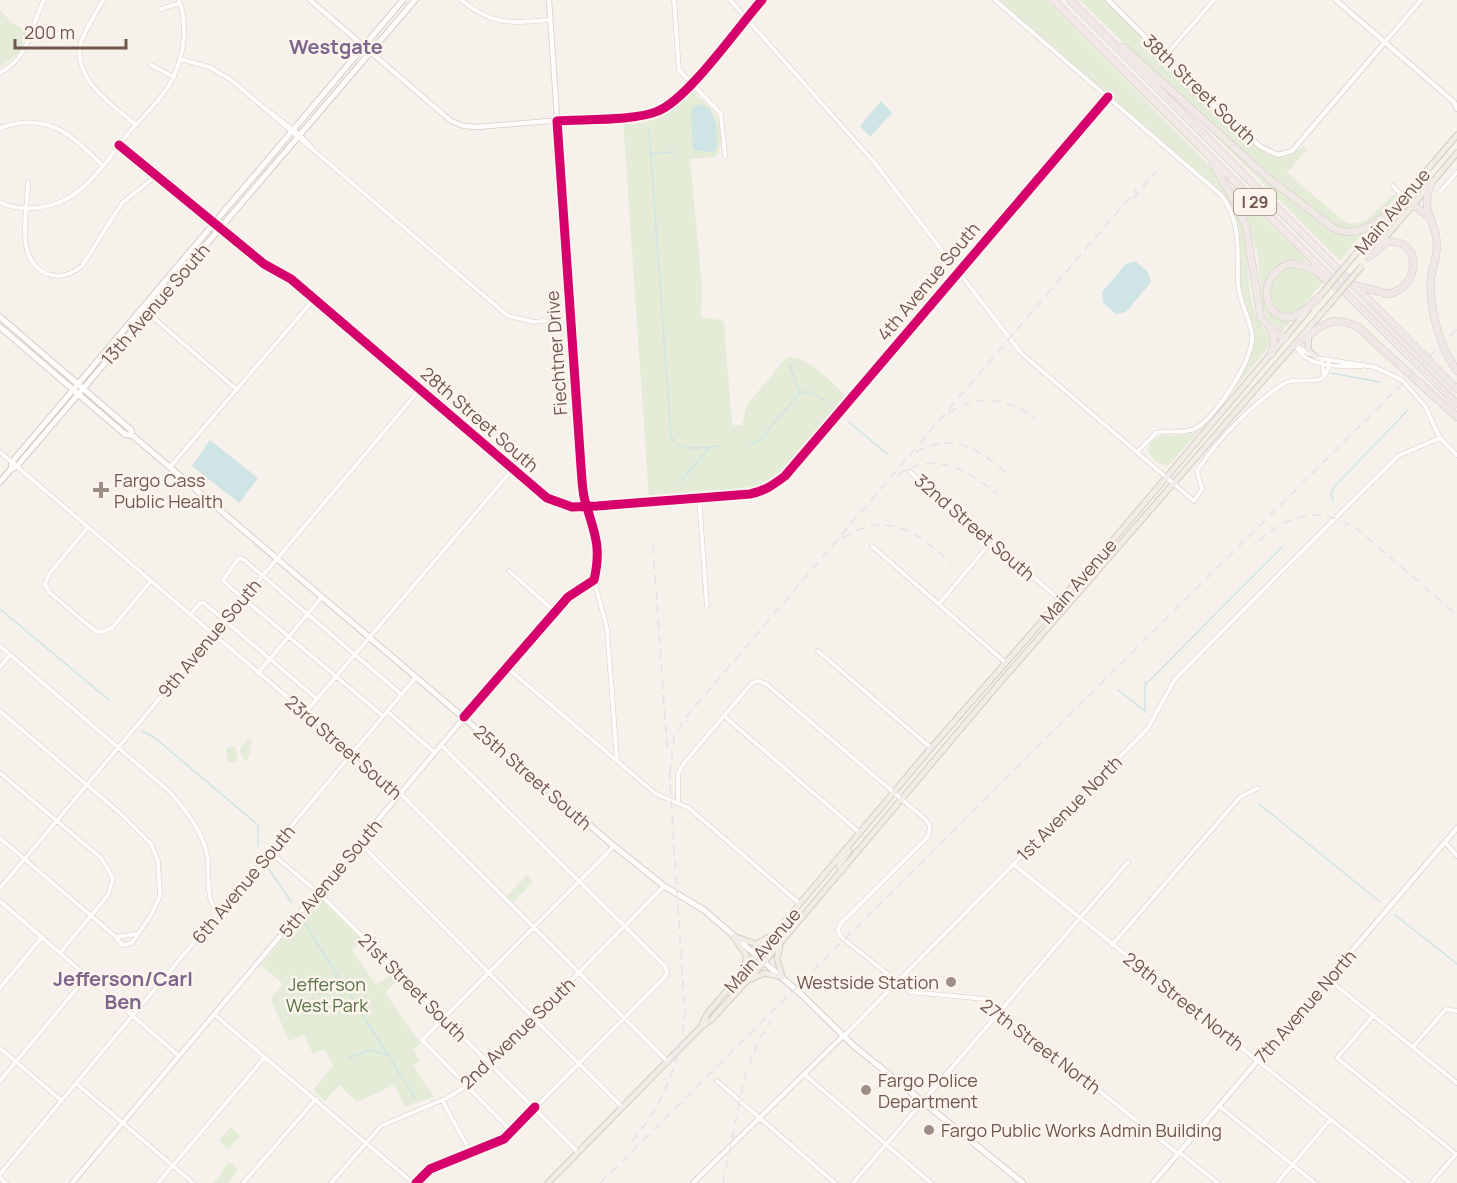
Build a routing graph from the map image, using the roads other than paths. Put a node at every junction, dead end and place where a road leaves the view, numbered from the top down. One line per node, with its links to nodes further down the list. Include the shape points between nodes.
1 (44, 0): 29 (street, via 33,20 23,54)
2 (103, 0): 36 (street, via 81,42 81,63 95,89)
3 (310, 0): 24 (street)
4 (403, 0): 24 (main road, 13th Avenue South)
5 (415, 0): 25 (main road, 13th Avenue South)
6 (461, 0): 22 (street, via 497,22)
7 (549, 0): 22 (street, Fiechtner Drive)
8 (674, 0): 31 (street, via 678,66)
9 (730, 0): 21 (street)
10 (762, 0): 21 (street)
11 (994, 0): 32 (street)
12 (1053, 0): 43 (highway, I 29)
13 (1070, 0): 20 (highway, I 29)
14 (1108, 0): 26 (street, 38th Street South)
15 (1214, 0): 26 (street)
16 (1336, 0): 23 (street)
17 (1421, 0): 23 (street)
18 (180, 1): 19 (street); 27 (street, via 184,24)
19 (161, 9)
20 (1083, 13): 55 (highway, via 1268,177 1332,227 1344,232 1365,230); 62 (highway, I 29)
21 (748, 16): 31 (street); 61 (street, via 865,151)
22 (549, 20): 35 (street, Fiechtner Drive)
23 (1385, 42): 26 (street, 38th Street South, via 1287,154 1270,153 1220,111); 33 (street)
24 (364, 46): 25 (street); 38 (main road, 13th Avenue South)
25 (371, 52): 35 (street, via 452,121 464,126); 40 (main road, 13th Avenue South)
26 (1165, 56)
27 (180, 59): 30 (street); 38 (street, via 219,71)
28 (151, 65): 30 (street)
29 (0, 73)
30 (174, 77): 36 (street)
31 (691, 84): 35 (street, via 656,112); 44 (street, via 721,114)
32 (1108, 97): 61 (street, 4th Avenue South); 92 (street, via 1221,195 1231,210 1236,225 1239,294 1252,332 1249,352 1234,383 1202,424 1184,432 1156,433)
33 (1456, 103): 34 (street)
34 (1457, 109)
35 (557, 121): 69 (street, Fiechtner Drive)
36 (136, 125): 41 (street)
37 (0, 128): 45 (street, via 30,121 56,126)
38 (292, 131): 40 (street); 58 (main road, 13th Avenue South)
39 (1457, 135): 52 (main road, Main Avenue)
40 (298, 136): 59 (main road, 13th Avenue South); 69 (street, via 508,316 534,322)
41 (119, 145): 45 (street); 47 (street, 28th Street South)
42 (1457, 153): 49 (main road, Main Avenue)
43 (1207, 155): 66 (highway, I 29); 72 (highway, via 1246,227 1258,309)
44 (725, 156)
45 (103, 166): 56 (street, via 72,198 50,207)
46 (1457, 172): 51 (street)
47 (156, 176): 56 (street, via 122,203 87,260 67,275 50,275 30,261 26,244); 58 (street, 28th Street South)
48 (28, 182): 56 (street)
49 (1431, 184): 54 (main road, Main Avenue); 57 (highway, via 1425,196)
50 (1393, 186): 52 (street)
51 (1440, 192)
52 (1404, 198): 54 (main road); 55 (main road, Main Avenue)
53 (0, 202): 56 (street)
54 (1413, 205): 57 (highway); 60 (main road, Main Avenue)
55 (1395, 208): 63 (main road, Main Avenue, bridge)
56 (28, 209)
57 (1430, 220): 79 (highway, via 1438,248 1431,277 1434,318)
58 (214, 222): 59 (street, 28th Street South); 65 (main road, 13th Avenue South)
59 (220, 228): 64 (street, 28th Street South); 67 (main road, 13th Avenue South)
60 (1369, 257): 62 (highway, via 1386,242 1400,243 1410,251 1411,276 1404,286 1389,294); 70 (main road, Main Avenue, bridge)
61 (957, 272): 92 (street, via 1036,367); 101 (street, 4th Avenue South)
62 (1354, 285): 83 (highway, I 29)
63 (1320, 296): 66 (highway, via 1296,316 1284,317 1270,305 1267,287 1277,269 1298,263 1313,269); 74 (main road, Main Avenue)
64 (315, 298): 84 (street); 85 (street, 28th Street South)
65 (142, 308): 67 (street); 81 (main road, 13th Avenue South)
66 (1365, 310): 87 (highway, I 29)
67 (148, 313): 82 (main road, 13th Avenue South); 84 (street)
68 (0, 317): 81 (main road, 25th Street South)
69 (570, 318): 103 (street, Fiechtner Drive)
70 (1313, 325): 73 (main road); 75 (main road, Main Avenue)
71 (0, 327): 81 (main road, 25th Street South)
72 (1272, 330): 74 (highway); 76 (highway)
73 (1308, 337): 75 (highway); 77 (main road, via 1308,350); 88 (highway, via 1330,321 1344,320 1358,327)
74 (1285, 338): 75 (main road); 76 (main road, Main Avenue)
75 (1295, 345): 77 (street); 77 (street, via 1311,361); 100 (main road, Main Avenue)
76 (1271, 354): 98 (main road, Main Avenue)
77 (1321, 360): 78 (street); 80 (street)
78 (1328, 362): 80 (street); 90 (street, via 1368,366 1392,374 1425,406)
79 (1457, 371)
80 (1324, 375): 100 (street, via 1314,382 1285,383 1246,415 1197,471 1202,489 1194,501)
81 (75, 386): 82 (main road, 25th Street South); 86 (main road, 25th Street South); 94 (main road, 13th Avenue South)
82 (83, 388): 86 (main road, 13th Avenue South); 89 (main road, 25th Street South)
83 (1457, 389)
84 (237, 390): 95 (street)
85 (420, 390): 96 (street, 28th Street South); 107 (street, 9th Avenue South)
86 (78, 394): 89 (main road, 25th Street South, via 126,435); 94 (main road, 13th Avenue South)
87 (1457, 404)
88 (1457, 417)
89 (132, 435): 95 (main road, 25th Street South)
90 (1440, 438): 93 (street); 171 (street, 1st Avenue North, via 1398,456 1280,573 1175,679 1148,728)
91 (0, 452): 94 (street, 23rd Street South)
92 (1138, 452): 98 (street)
93 (1457, 454)
94 (13, 466): 99 (main road, 13th Avenue South); 104 (street, 23rd Street South)
95 (169, 468): 107 (main road, 25th Street South)
96 (513, 469): 103 (street, 28th Street South, via 547,498 572,507); 124 (street)
97 (910, 472): 105 (street, 32nd Street South)
98 (1167, 478): 100 (street); 114 (main road, Main Avenue)
99 (0, 482)
100 (1174, 484): 117 (main road, Main Avenue)
101 (773, 486): 102 (street, 28th Street South, via 750,494)
102 (699, 498): 103 (street, 28th Street South); 116 (street)
103 (587, 506): 110 (street, Fiechtner Drive, via 599,557)
104 (86, 529): 111 (street, 23rd Street South); 111 (street, via 49,574 46,586 85,622 100,632 112,628)
105 (992, 542): 114 (street, 32nd Street South); 115 (street)
106 (872, 546): 115 (street)
107 (276, 557): 109 (street, 9th Avenue South); 112 (main road, 25th Street South)
108 (508, 571): 118 (street)
109 (262, 575): 113 (street, 9th Avenue South); 113 (street, via 240,558 223,576); 119 (street)
110 (594, 580): 118 (street, 5th Avenue South); 151 (street, via 607,628)
111 (151, 581): 120 (street, 23rd Street South)
112 (322, 597): 119 (street); 124 (main road, 25th Street South)
113 (243, 598): 121 (street, 9th Avenue South); 123 (street)
114 (1061, 601): 117 (street, 32nd Street South); 130 (main road, Main Avenue)
115 (939, 604): 130 (street)
116 (707, 606)
117 (1067, 606): 139 (main road, Main Avenue)
118 (554, 611): 132 (street, 5th Avenue South)
119 (308, 614): 123 (street); 127 (street)
120 (190, 615): 121 (street, via 204,603); 122 (street, 23rd Street South)
121 (225, 620): 122 (street, 9th Avenue South); 129 (street)
122 (212, 634): 134 (street, 23rd Street South); 147 (street, 9th Avenue South)
123 (289, 637): 129 (street); 135 (street)
124 (369, 637): 127 (street); 136 (main road, 25th Street South)
125 (0, 646): 128 (street)
126 (818, 651): 148 (street)
127 (354, 654): 135 (street); 137 (street)
128 (10, 655): 131 (street); 147 (street)
129 (270, 659): 134 (street); 138 (street)
130 (1006, 663): 133 (main road, Main Avenue)
131 (0, 667)
132 (506, 667): 145 (street, 5th Avenue South); 151 (street)
133 (1001, 668): 139 (main road, via 985,693); 148 (main road, Main Avenue)
134 (258, 674): 142 (street, 23rd Street South)
135 (335, 676): 138 (street); 143 (street)
136 (416, 677): 137 (street, 6th Avenue South); 145 (main road, 25th Street South)
137 (401, 694): 141 (street, 6th Avenue South)
138 (317, 699): 142 (street)
139 (986, 699): 157 (main road, Main Avenue)
140 (0, 711): 153 (street)
141 (387, 711): 143 (street, 6th Avenue South); 150 (street)
142 (305, 713): 149 (street, 23rd Street South)
143 (383, 716): 149 (street, 6th Avenue South)
144 (724, 716): 155 (street, via 751,684 761,681); 158 (street, via 680,768); 162 (street)
145 (464, 717): 146 (street, 5th Avenue South); 166 (main road, 25th Street South)
146 (441, 745): 150 (street, 5th Avenue South); 173 (street)
147 (118, 747): 153 (street, 9th Avenue South); 179 (street, via 171,793 195,823 207,854 210,901)
148 (931, 748): 155 (main road, Main Avenue)
149 (352, 753): 156 (street, 23rd Street South); 167 (street, 6th Avenue South)
150 (435, 753): 156 (street, 5th Avenue South)
151 (616, 760): 158 (street, via 656,794)
152 (0, 773): 159 (street)
153 (86, 785): 159 (street, 9th Avenue South); 185 (street, via 142,833 155,854 161,879 160,896)
154 (1258, 788): 190 (street, via 1240,797)
155 (894, 793): 157 (street); 160 (main road, Main Avenue)
156 (401, 794): 165 (street, 5th Avenue South); 183 (street, 23rd Street South)
157 (901, 798): 172 (main road, Main Avenue); 200 (street, 27th Street North, via 930,826 928,837 838,930)
158 (678, 802): 178 (street)
159 (56, 821): 169 (street, 9th Avenue South); 180 (street, via 111,871 113,886)
160 (865, 827): 162 (main road, Main Avenue); 172 (main road, via 839,865)
161 (1457, 828): 164 (street, 7th Avenue North)
162 (860, 833): 178 (main road, Main Avenue)
163 (0, 838): 169 (street)
164 (1445, 842): 168 (street); 199 (street, 7th Avenue North)
165 (360, 843): 176 (street, 5th Avenue South); 196 (street)
166 (614, 846): 173 (street); 174 (main road, 25th Street South)
167 (270, 852): 176 (street, 21st Street South); 179 (street, 6th Avenue South)
168 (1457, 856)
169 (24, 859): 175 (street, 9th Avenue South); 180 (street)
170 (1128, 862): 181 (street)
171 (1013, 864): 181 (street, 29th Street North); 200 (street, 1st Avenue North)
172 (842, 871): 189 (main road, Main Avenue)
173 (579, 882): 183 (street); 184 (street)
174 (664, 886): 184 (street, 2nd Avenue South); 186 (main road, 25th Street South, via 704,910)
175 (0, 888)
176 (318, 893): 205 (street, 5th Avenue South); 208 (street, 21st Street South)
177 (0, 901): 188 (street)
178 (801, 904): 182 (main road, Main Avenue)
179 (219, 913): 206 (street, 6th Avenue South)
180 (91, 916): 187 (street); 191 (street)
181 (1078, 918): 190 (street, 29th Street North); 203 (street)
182 (786, 922): 186 (main road, via 759,944); 192 (main road, Main Avenue)
183 (534, 927): 195 (street, 23rd Street South); 196 (street)
184 (625, 927): 195 (street, 2nd Avenue South); 210 (street, via 667,972)
185 (136, 934): 187 (street); 187 (street, via 129,946 122,945)
186 (734, 936): 192 (main road, 25th Street South); 194 (main road, via 746,955)
187 (116, 937)
188 (42, 938): 191 (street); 202 (street)
189 (784, 939): 193 (main road, Main Avenue); 198 (main road, via 777,954)
190 (1112, 945): 217 (street, 29th Street North)
191 (60, 953): 197 (street)
192 (758, 956): 193 (main road, 25th Street South); 194 (main road, Main Avenue)
193 (765, 961): 198 (main road, 25th Street South); 201 (main road, Main Avenue)
194 (744, 971): 211 (main road, Main Avenue, via 706,1014)
195 (580, 972): 209 (street, 2nd Avenue South); 210 (street, 23rd Street South)
196 (489, 973): 208 (street); 209 (street)
197 (87, 976): 206 (street); 218 (street)
198 (782, 977): 201 (main road, via 764,973); 212 (main road, 25th Street South)
199 (1328, 979): 207 (street); 217 (street, 7th Avenue North)
200 (896, 981): 203 (street, 27th Street North, via 916,993 980,998); 212 (street, 1st Avenue North)
201 (747, 982): 211 (main road, Main Avenue)
202 (0, 988)
203 (1000, 1010): 231 (street); 243 (street, 27th Street North)
204 (1457, 1011): 213 (street, via 1450,1008 1438,1016)
205 (215, 1015): 215 (street, 5th Avenue South); 216 (street)
206 (133, 1016): 215 (street); 226 (street, 6th Avenue South)
207 (1373, 1016): 213 (street); 244 (street, via 1337,1058)
208 (443, 1018): 219 (street, 21st Street South); 227 (street, via 422,1041)
209 (534, 1018): 219 (street, 2nd Avenue South); 220 (street)
210 (625, 1018): 220 (street); 221 (street, 23rd Street South)
211 (700, 1028): 221 (main road, Main Avenue)
212 (843, 1036): 222 (street, 1st Avenue North); 231 (main road, 25th Street South)
213 (1413, 1047): 225 (street)
214 (0, 1048): 218 (street)
215 (180, 1056): 237 (street, 5th Avenue South)
216 (265, 1057): 228 (street); 246 (street)
217 (1258, 1060): 232 (street, 7th Avenue North); 236 (street, 29th Street North)
218 (16, 1061): 223 (street); 230 (street)
219 (489, 1063): 227 (street, 2nd Avenue South); 233 (street, 21st Street South)
220 (579, 1063): 233 (street); 234 (street)
221 (668, 1063): 234 (main road, Main Avenue)
222 (804, 1074): 235 (street, 1st Avenue North); 240 (street)
223 (0, 1080)
224 (717, 1081): 235 (street)
225 (1457, 1083)
226 (76, 1084): 230 (street, 6th Avenue South); 237 (street)
227 (467, 1086): 229 (street, 2nd Avenue South); 238 (street)
228 (316, 1099): 239 (street); 252 (street)
229 (442, 1100): 239 (street, 2nd Avenue South, via 385,1124); 242 (street)
230 (62, 1101): 247 (street, 6th Avenue South)
231 (922, 1102): 240 (street); 260 (main road, 25th Street South)
232 (1219, 1106): 243 (street, 7th Avenue North); 245 (street)
233 (535, 1107): 238 (street); 241 (street, 21st Street South)
234 (623, 1108): 241 (main road, Main Avenue)
235 (759, 1118): 256 (street, 1st Avenue North); 257 (street)
236 (1331, 1119): 245 (street); 265 (street, 29th Street North)
237 (124, 1124): 246 (street); 249 (street, 5th Avenue South)
238 (512, 1132): 242 (street, via 498,1143)
239 (366, 1142): 253 (street, 2nd Avenue South); 254 (street)
240 (885, 1145): 258 (street); 259 (street)
241 (578, 1152): 255 (main road, Main Avenue)
242 (471, 1153): 254 (street, via 427,1171)
243 (1178, 1153): 261 (street, 7th Avenue North); 262 (street, 27th Street North)
244 (1456, 1153): 266 (street)
245 (1292, 1165): 263 (street); 264 (street)
246 (173, 1166): 250 (street); 251 (street)
247 (0, 1176): 248 (street)
248 (6, 1183)
249 (72, 1183)
250 (158, 1183)
251 (193, 1183)
252 (243, 1183)
253 (331, 1183)
254 (415, 1183)
255 (548, 1183)
256 (693, 1183)
257 (835, 1183)
258 (853, 1183)
259 (931, 1183)
260 (1022, 1183)
261 (1153, 1183)
262 (1218, 1183)
263 (1277, 1183)
264 (1315, 1183)
265 (1410, 1183)
266 (1431, 1183)

